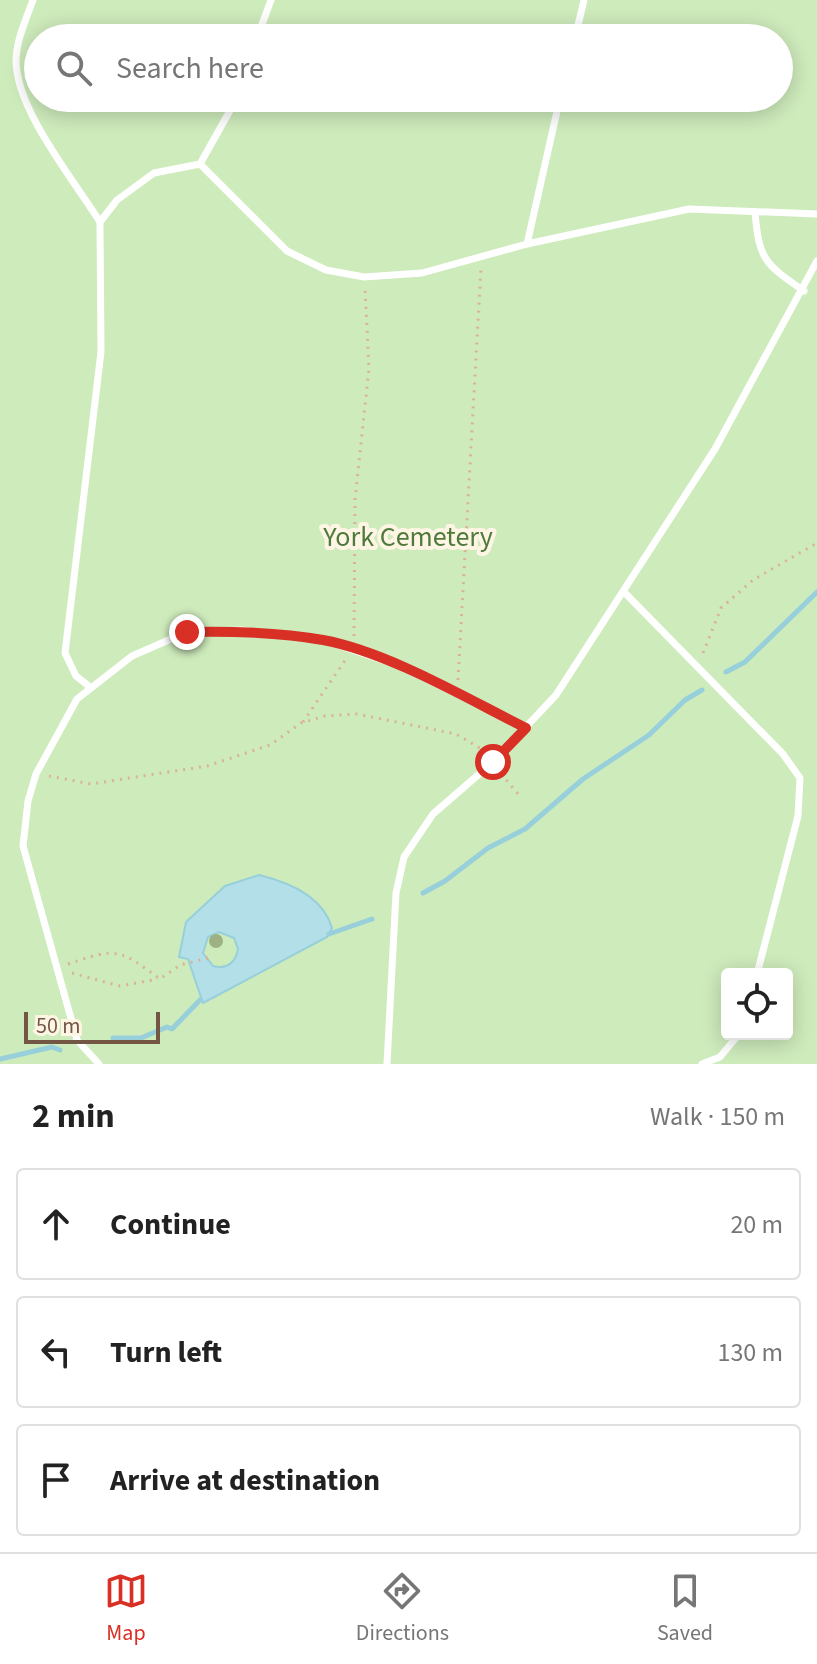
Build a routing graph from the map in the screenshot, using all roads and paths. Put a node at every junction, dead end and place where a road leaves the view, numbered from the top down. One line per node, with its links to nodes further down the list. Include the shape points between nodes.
1 (33, 0): 4 (lane)
2 (271, 0): 6 (lane)
3 (584, 0): 7 (lane)
4 (24, 24)
5 (24, 24): 8 (lane, via 18,78)
6 (262, 24)
7 (578, 24)
8 (24, 93)
9 (31, 112): 15 (lane)
10 (229, 112): 12 (lane)
11 (557, 112): 16 (lane)
12 (200, 164): 15 (lane, via 154,173 117,200); 19 (lane, via 287,251 326,270)
13 (755, 212): 14 (lane); 16 (lane, via 689,209); 20 (lane, via 758,248 767,266)
14 (817, 214)
15 (100, 222): 26 (lane, via 101,352 65,653 76,676)
16 (527, 244): 17 (lane)
17 (482, 257): 19 (lane, via 422,273); 27 (path)
18 (817, 261): 20 (lane)
19 (364, 277): 23 (path, via 369,369 355,499)
20 (804, 291): 22 (lane)
21 (817, 543): 25 (path, via 753,580 721,608)
22 (625, 593): 25 (lane); 29 (lane, via 556,695)
23 (354, 639)
24 (348, 655): 28 (path)
25 (698, 664): 36 (lane, via 800,778 798,816)
26 (90, 687): 27 (lane, via 132,656 187,632 241,630 326,641 400,666); 32 (lane, via 77,699)
27 (457, 694): 29 (lane)
28 (301, 723): 30 (path, via 357,714 456,734); 32 (path, via 270,745 207,766 91,784)
29 (526, 728): 40 (lane, via 433,814 404,857 396,893)
30 (488, 753)
31 (499, 772): 33 (path)
32 (36, 774): 35 (lane, via 23,846)
33 (519, 795)
34 (208, 958): 37 (path, via 180,965)
35 (57, 968): 37 (path, via 120,986); 37 (path, via 116,953 133,958); 39 (lane, via 77,1040)
36 (759, 968)
37 (160, 979)
38 (734, 1040): 41 (lane, via 720,1057)
39 (99, 1064)
40 (387, 1064)
41 (702, 1064)

